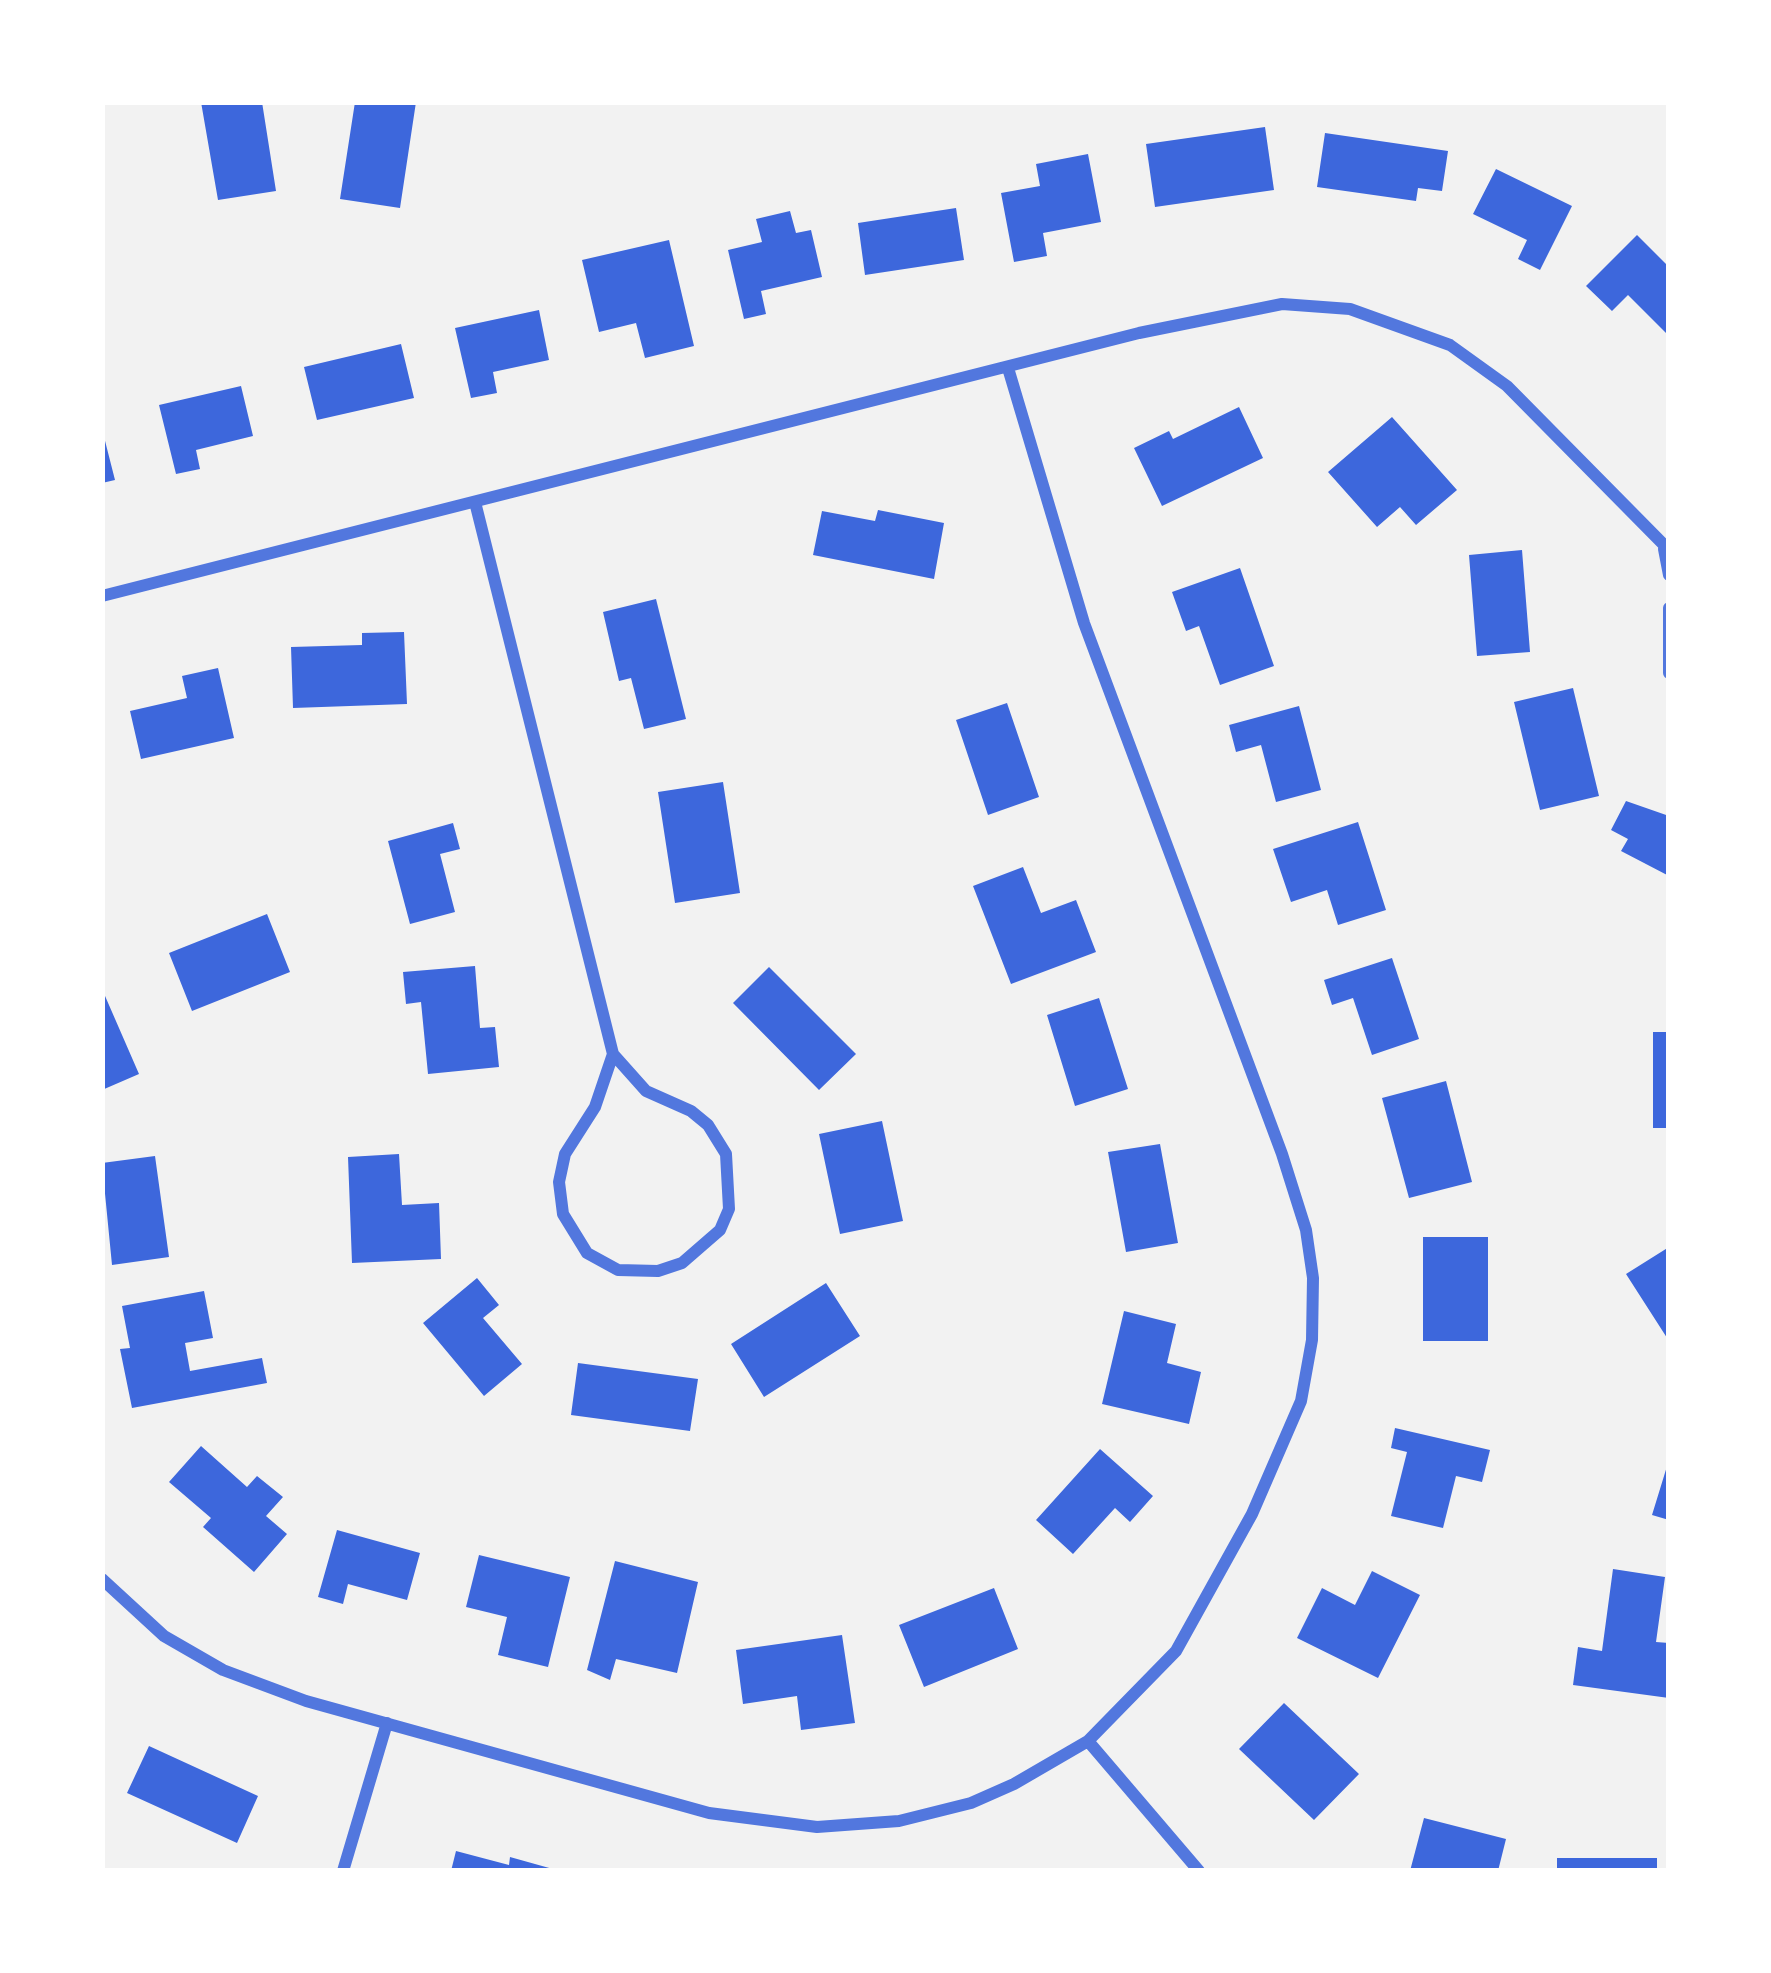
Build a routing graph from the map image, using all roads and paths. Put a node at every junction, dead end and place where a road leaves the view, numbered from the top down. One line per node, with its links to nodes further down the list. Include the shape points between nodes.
1 (1008, 368): 2 (street); 3 (street, via 1249,308 1316,304 1390,319 1450,345 1507,386); 11 (street, via 1084,622 1282,1154 1313,1278 1301,1402 1252,1514 1176,1651)
2 (475, 502): 5 (street); 8 (street)
3 (1667, 550): 4 (street)
4 (1669, 574)
5 (102, 596)
6 (1669, 608): 7 (street)
7 (1669, 673)
8 (614, 1054): 8 (street, via 646,1091 708,1124 726,1154 729,1209 720,1230 682,1263 658,1271 618,1270 587,1253 563,1214 565,1154 595,1107)
9 (102, 1579): 10 (street, via 164,1636 223,1670)
10 (387, 1724): 11 (street, via 709,1813 818,1827 899,1821 971,1803); 12 (street)
11 (1088, 1741): 13 (street)
12 (343, 1871)
13 (1199, 1871)

